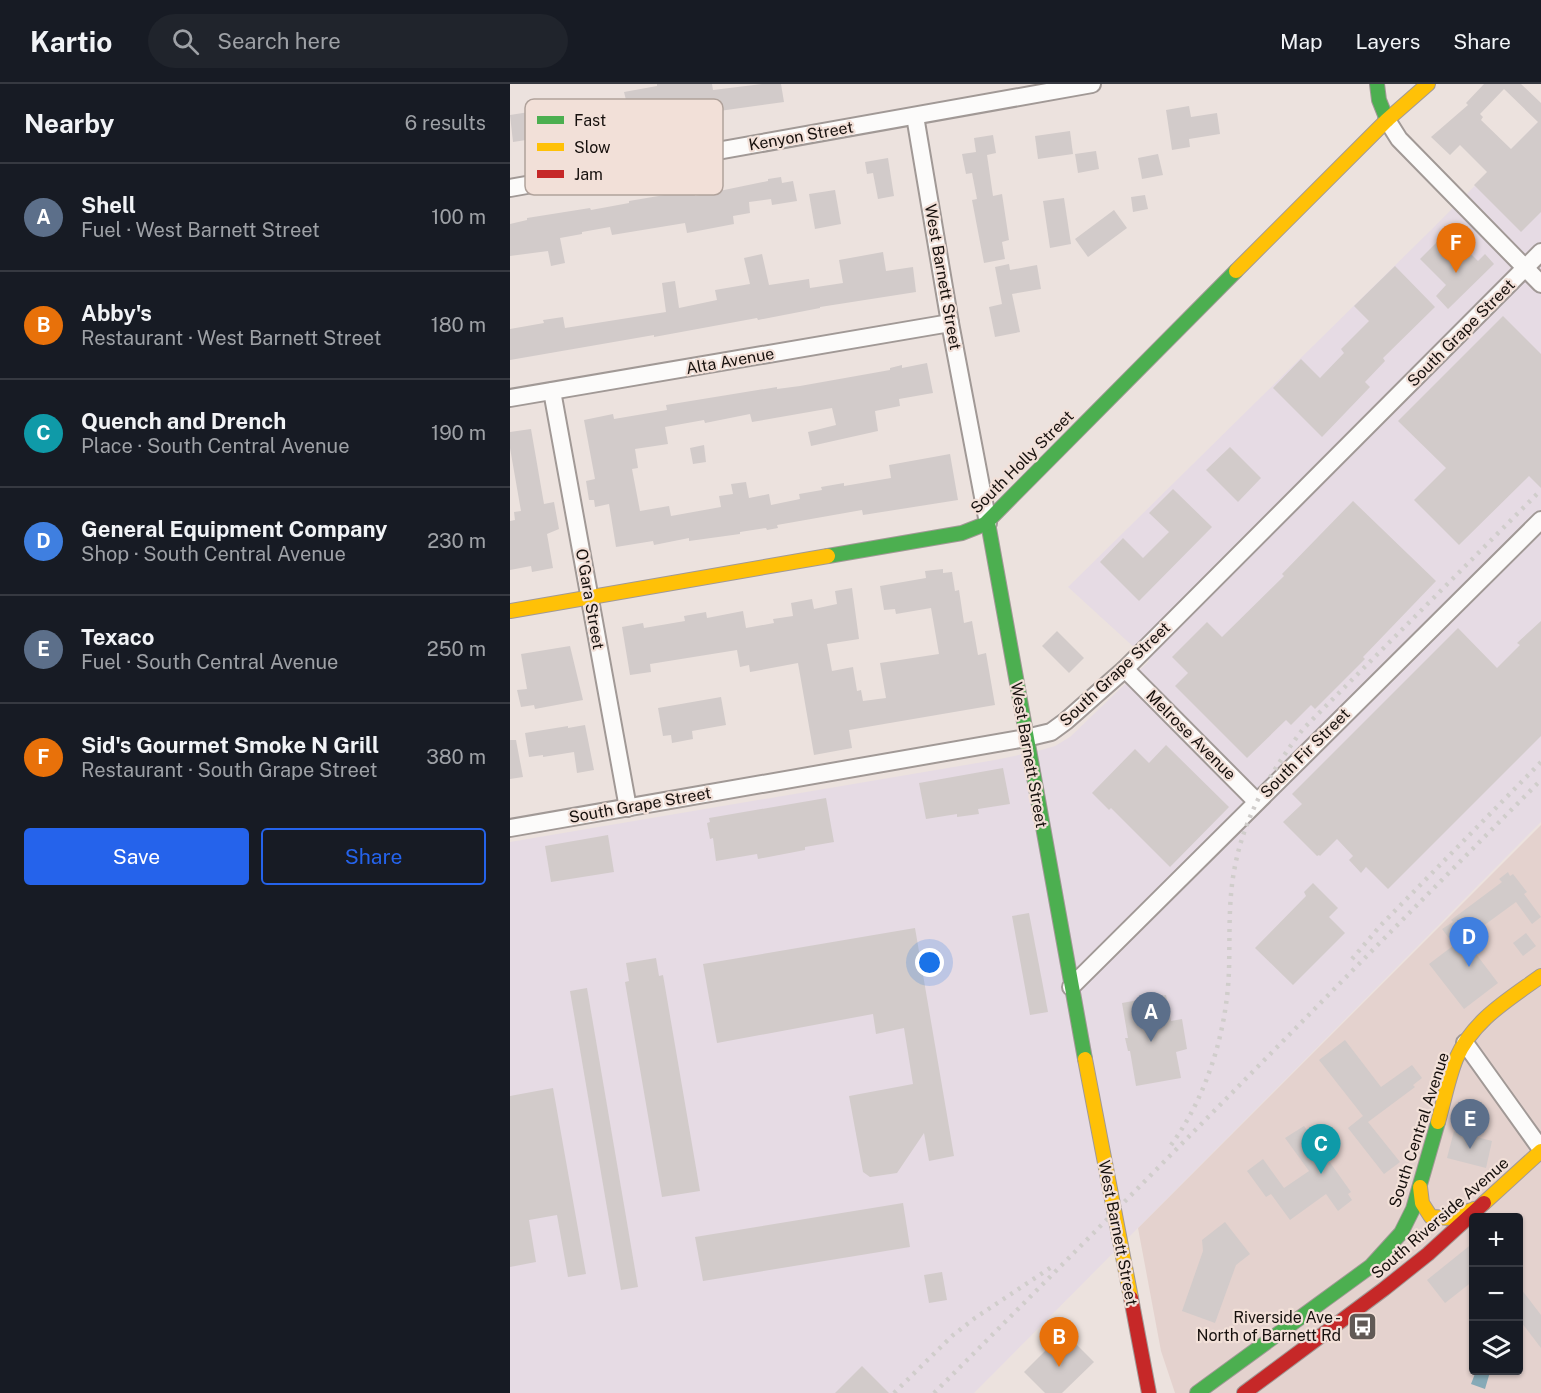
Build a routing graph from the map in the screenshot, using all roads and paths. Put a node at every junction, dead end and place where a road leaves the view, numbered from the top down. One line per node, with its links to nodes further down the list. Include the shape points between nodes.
1 (1092, 84): 4 (street, Kenyon Street)
2 (1377, 84): 5 (street)
3 (1428, 84): 5 (street, South Holly Street)
4 (915, 116): 6 (street, Kenyon Street); 12 (street, West Barnett Street)
5 (1388, 120): 10 (street, via 1399,139); 16 (street, South Holly Street)
6 (723, 150)
7 (525, 185): 8 (street, Kenyon Street)
8 (510, 188)
9 (1541, 252): 10 (street, South Grape Street)
10 (1525, 268): 11 (street); 19 (street, South Grape Street)
11 (1541, 284)
12 (950, 323): 13 (street, Alta Avenue); 16 (street, West Barnett Street)
13 (552, 391): 14 (street, Alta Avenue); 17 (street, O'Gara Street)
14 (510, 398)
15 (1541, 520): 21 (street, South Fir Street)
16 (988, 523): 17 (street, South Holly Street, via 962,533); 20 (street, West Barnett Street)
17 (590, 597): 18 (street, South Holly Street); 22 (street, O'Gara Street)
18 (510, 611)
19 (1125, 669): 20 (street, South Grape Street, via 1066,722 1051,732); 21 (street, Melrose Avenue)
20 (1026, 738): 22 (street, South Grape Street); 25 (street, West Barnett Street)
21 (1256, 801): 25 (street, South Fir Street)
22 (628, 807): 23 (street, South Grape Street)
23 (510, 828)
24 (1541, 976): 26 (street, South Central Avenue, via 1476,1027)
25 (1071, 987): 31 (street, West Barnett Street)
26 (1465, 1042): 27 (street); 28 (street, South Central Avenue, via 1456,1060)
27 (1541, 1150): 29 (street, South Riverside Avenue)
28 (1420, 1187): 29 (street, via 1422,1203 1431,1217 1452,1218); 30 (street, South Central Avenue, via 1401,1233)
29 (1481, 1206): 33 (street, South Riverside Avenue, via 1384,1289)
30 (1387, 1251): 32 (street, South Riverside Avenue)
31 (1149, 1393)
32 (1197, 1393)
33 (1244, 1393)

